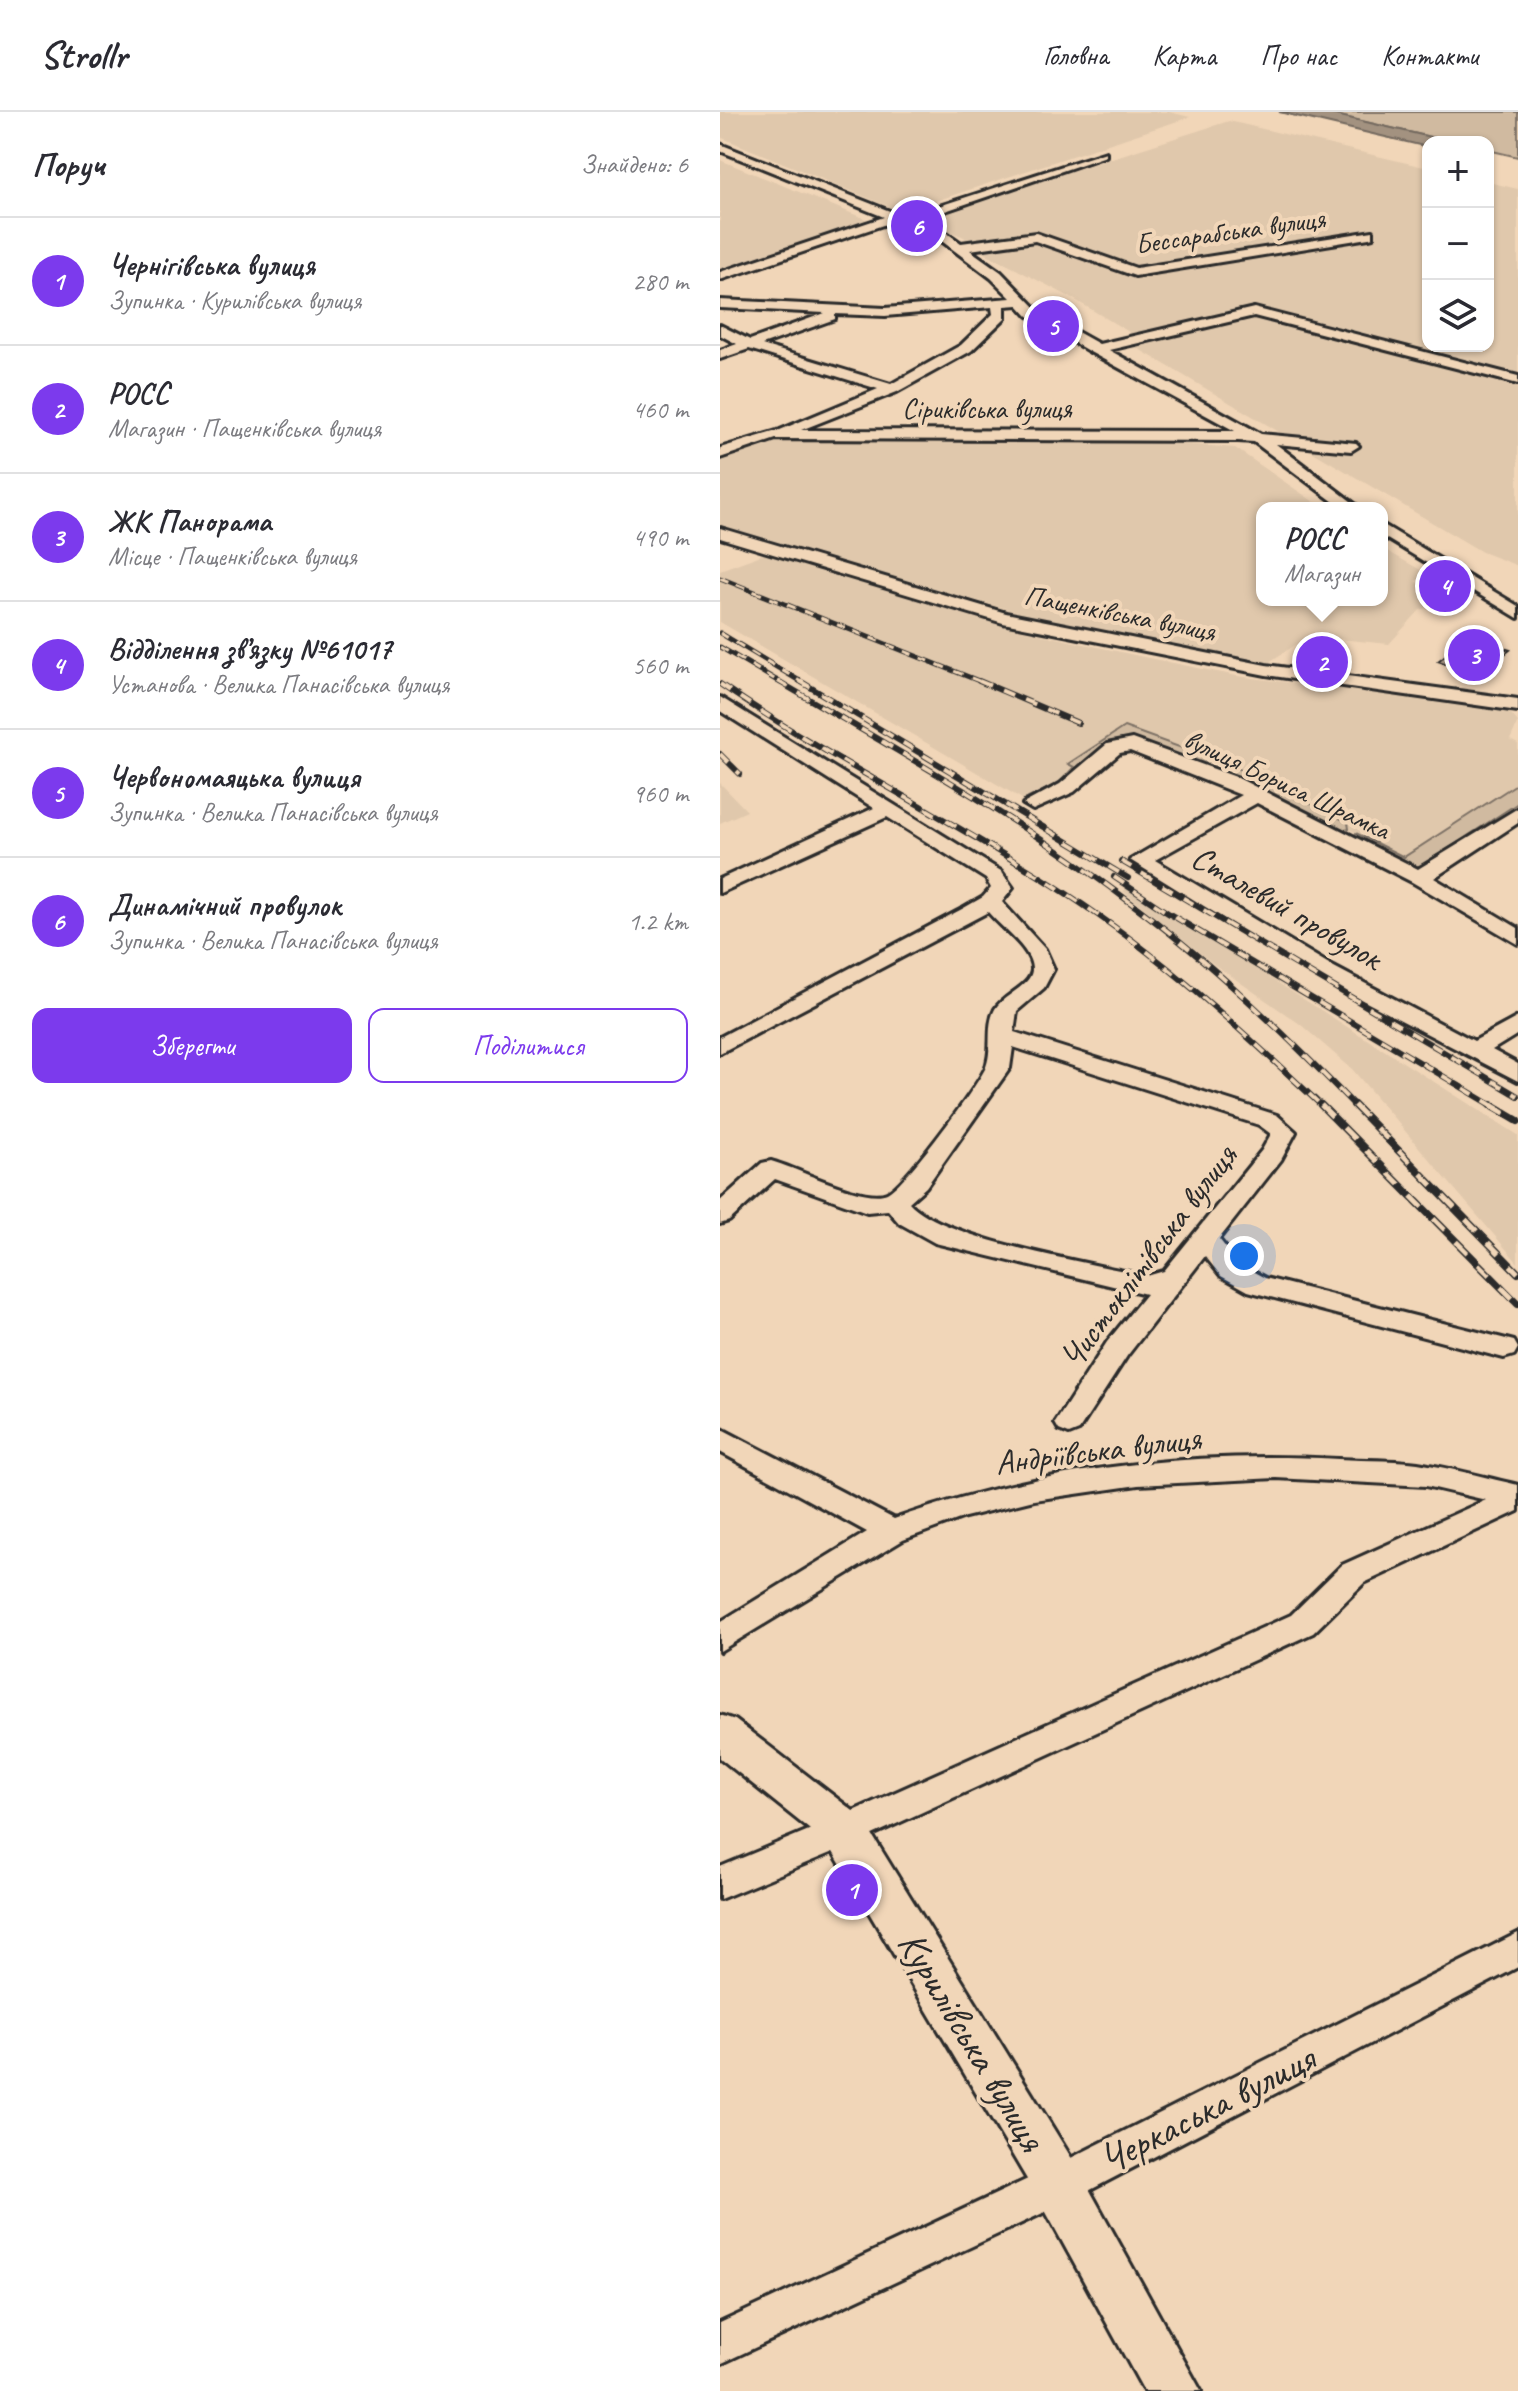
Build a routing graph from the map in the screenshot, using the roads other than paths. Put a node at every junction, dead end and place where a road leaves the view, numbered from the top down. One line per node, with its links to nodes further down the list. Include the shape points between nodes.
1 (720, 147): 3 (street)
2 (1102, 154): 3 (street)
3 (900, 219): 5 (street); 6 (street)
4 (1369, 234): 5 (street, Бессарабська вулиця, via 1135,272 1036,237)
5 (961, 247): 7 (street)
6 (720, 276)
7 (1019, 301): 9 (street); 13 (street)
8 (720, 304): 10 (street)
9 (998, 304): 10 (street); 16 (street, via 1000,315 966,348)
10 (843, 312): 12 (street)
11 (720, 329): 12 (street)
12 (749, 345): 14 (street); 16 (street)
13 (1095, 349): 15 (street, via 1254,312); 18 (street)
14 (720, 355)
15 (1518, 380)
16 (892, 389): 17 (street)
17 (775, 434): 18 (street, Сіриківська вулиця); 20 (street, Сіриківська вулиця)
18 (1258, 438): 19 (street, Сіриківська вулиця); 21 (street)
19 (1351, 446)
20 (720, 453)
21 (1344, 502)
22 (720, 533): 26 (street, Пащенківська вулиця, via 1003,618 1266,670)
23 (1388, 533): 24 (street)
24 (1518, 613)
25 (720, 703): 29 (street)
26 (1518, 705)
27 (1256, 795): 28 (street, вулиця Бориса Шрамка, via 1132,745 1114,748 1067,788); 31 (street, вулиця Бориса Шрамка); 38 (street, Сталевий провулок, via 1140,860 1326,972)
28 (1033, 804)
29 (888, 809): 32 (street); 33 (street, via 994,875 1002,888)
30 (1518, 814): 31 (street)
31 (1419, 878): 34 (street, вулиця Бориса Шрамка)
32 (720, 887)
33 (991, 902): 36 (street, via 1040,956 1044,969 1040,981 1010,1002); 37 (street)
34 (1518, 937)
35 (1518, 1024): 38 (street)
36 (1003, 1036): 40 (street, via 998,1068 917,1181); 42 (street, Чистоклітівська вулиця, via 1268,1120 1284,1132)
37 (720, 1046)
38 (1476, 1050): 39 (street, Сталевий провулок)
39 (1518, 1074)
40 (894, 1201): 41 (street, via 867,1204 771,1169); 43 (street, via 908,1217 944,1237 1147,1285)
41 (720, 1215)
42 (1204, 1238): 43 (street, Чистоклітівська вулиця); 44 (street, via 1230,1270 1257,1285)
43 (1170, 1279): 45 (street, Чистоклітівська вулиця)
44 (1504, 1348)
45 (1069, 1423)
46 (720, 1439): 48 (street)
47 (1518, 1497): 48 (street, Андріївська вулиця, via 1426,1475 1276,1467 1138,1474 1034,1489); 51 (street, via 1353,1574 1302,1624)
48 (892, 1532): 49 (street, Андріївська вулиця)
49 (720, 1638)
50 (720, 1733): 51 (main road, Курилівська вулиця)
51 (845, 1831): 52 (street); 54 (main road, Курилівська вулиця)
52 (720, 1883)
53 (1518, 1949): 54 (street, Черкаська вулиця)
54 (1059, 2185): 55 (street, Черкаська вулиця); 56 (main road, Курилівська вулиця)
55 (720, 2344)
56 (1174, 2391)

